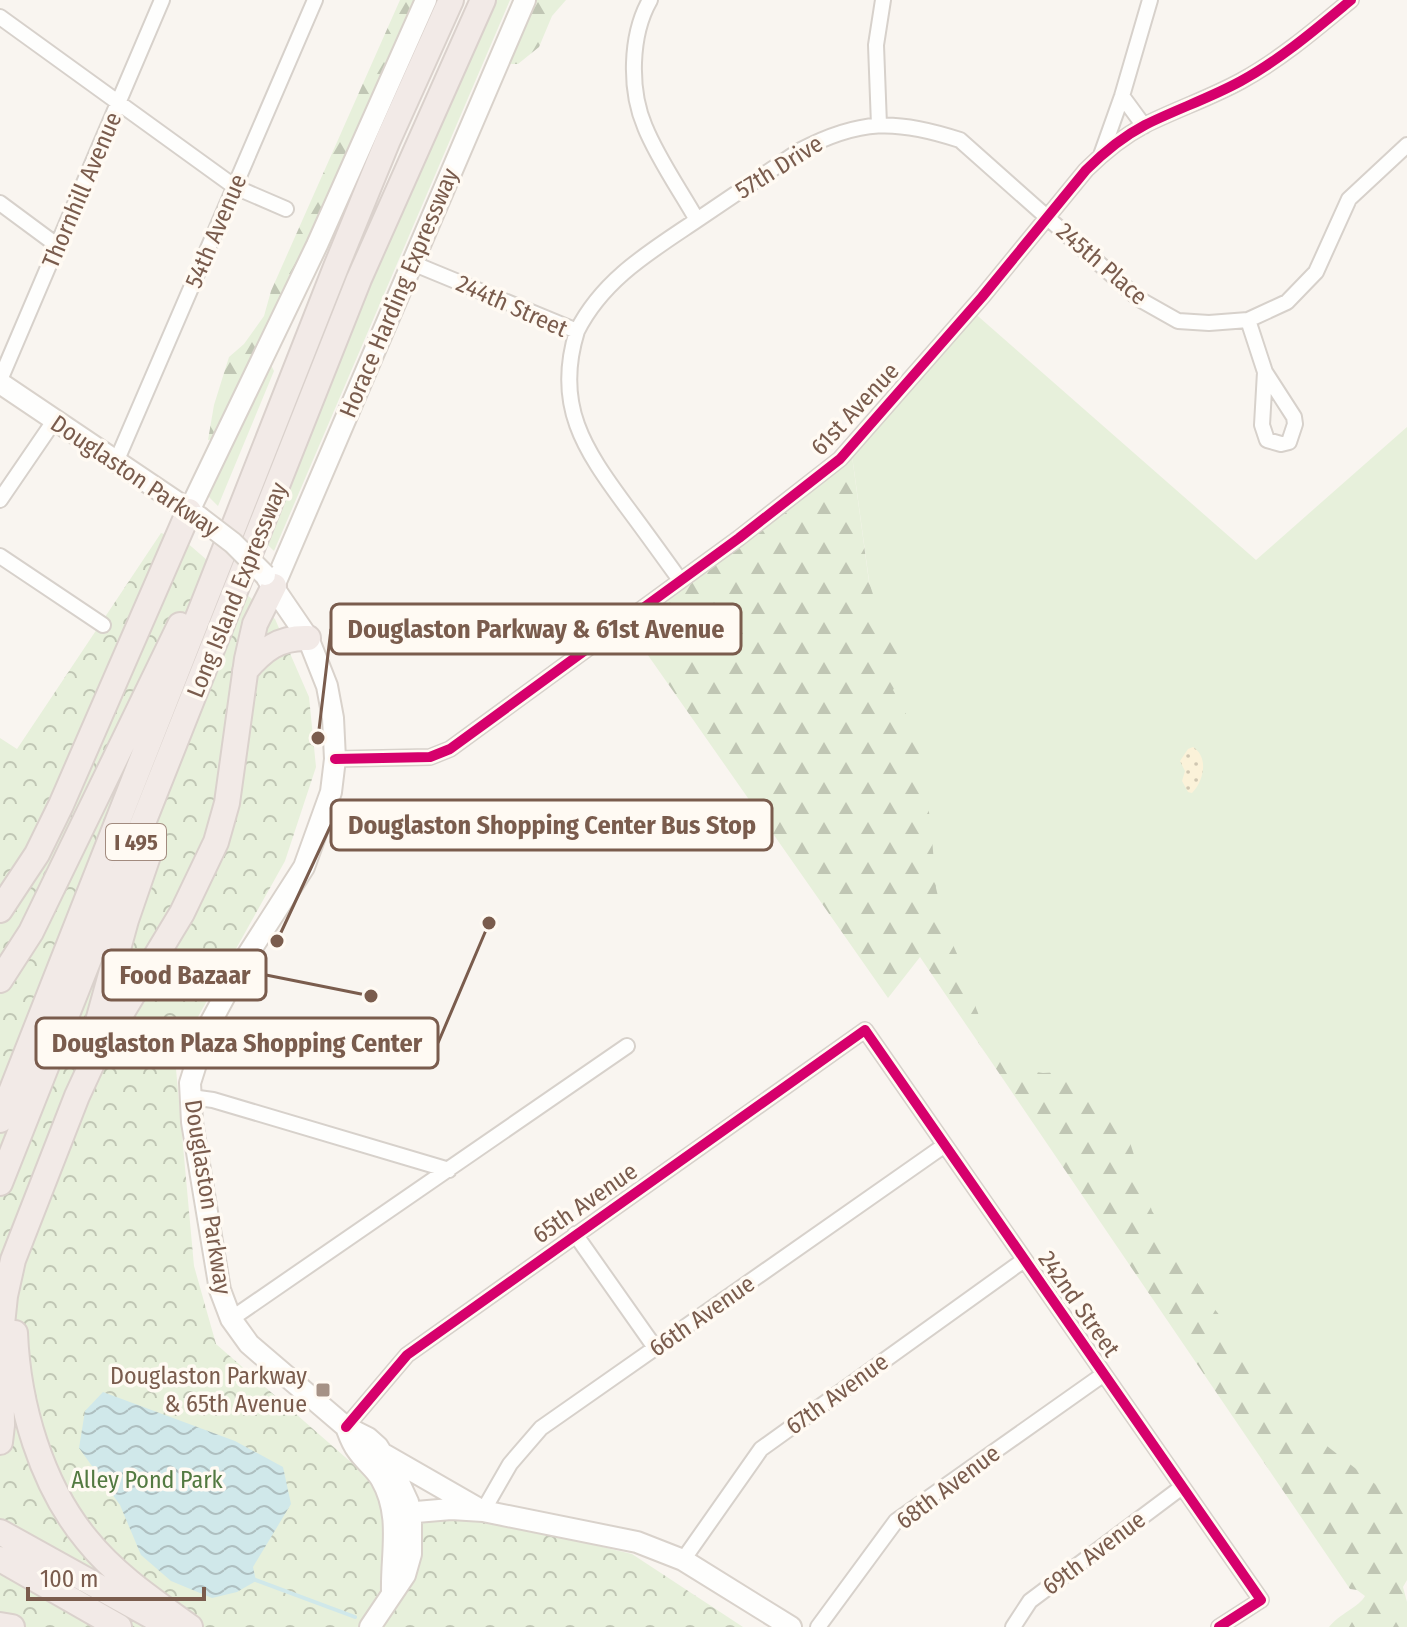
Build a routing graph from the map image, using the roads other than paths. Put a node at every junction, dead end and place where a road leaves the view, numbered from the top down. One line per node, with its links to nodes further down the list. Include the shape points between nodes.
1 (162, 0): 13 (street, Thornhill Avenue)
2 (315, 0): 18 (street, 54th Avenue)
3 (426, 0): 34 (main road)
4 (451, 0): 31 (highway, Long Island Expressway / I 495, via 388,140)
5 (483, 0): 33 (highway, Long Island Expressway / I 495, via 359,279)
6 (525, 0): 24 (main road, Horace Harding Expressway)
7 (650, 0): 22 (street, via 635,49 635,86 644,126)
8 (883, 0): 14 (street, via 876,45)
9 (1150, 0): 12 (street)
10 (1351, 0): 15 (street, 61st Avenue, via 1243,80)
11 (0, 17): 13 (street)
12 (1122, 96): 15 (street); 17 (street)
13 (119, 105): 18 (street); 23 (street, Thornhill Avenue)
14 (879, 125): 21 (street, 57th Drive, via 923,128 960,140); 22 (street, 57th Drive, via 827,136)
15 (1144, 126): 17 (street, 61st Avenue)
16 (1407, 145): 25 (street, via 1349,199 1316,272 1287,302)
17 (1101, 155): 21 (street, 61st Avenue)
18 (235, 187): 20 (street); 30 (street, 54th Avenue)
19 (0, 203): 23 (street)
20 (286, 209)
21 (1049, 217): 25 (street, 245th Place, via 1161,314 1178,321); 37 (street, 61st Avenue, via 840,459)
22 (697, 220): 26 (street, 57th Drive, via 616,278)
23 (58, 246): 28 (street, Thornhill Avenue)
24 (412, 263): 26 (street, 244th Street); 36 (main road, Horace Harding Expressway)
25 (1248, 320): 27 (street)
26 (577, 331): 37 (street, 244th Street, via 571,396 582,441)
27 (1265, 372)
28 (0, 381): 29 (main road, Douglaston Parkway)
29 (54, 421): 30 (main road, Douglaston Parkway); 32 (street)
30 (116, 462): 34 (main road, Douglaston Parkway)
31 (247, 490): 45 (highway, via 31,932); 50 (highway, Long Island Expressway / I 495)
32 (0, 500)
33 (273, 501): 48 (highway, via 140,877); 53 (highway, Long Island Expressway / I 495)
34 (194, 514): 36 (main road, Douglaston Parkway, bridge); 42 (highway)
35 (0, 556): 38 (street)
36 (270, 580): 39 (main road, Douglaston Parkway); 40 (highway)
37 (680, 580): 41 (street, 61st Avenue, via 450,749 418,758)
38 (103, 625)
39 (308, 638): 40 (highway, via 281,640); 41 (main road, Douglaston Parkway, via 327,686)
40 (245, 671): 48 (highway, via 227,803 216,842 182,913)
41 (335, 759): 49 (main road, Douglaston Parkway, via 331,792 304,867 207,1029 193,1068)
42 (78, 768): 43 (highway, via 30,849); 44 (highway, via 37,854)
43 (0, 886)
44 (0, 910)
45 (0, 980)
46 (865, 1030): 51 (street, 242nd Street); 55 (street, 65th Avenue)
47 (627, 1046): 52 (street)
48 (77, 1096): 54 (highway)
49 (191, 1097): 52 (street); 57 (main road, Douglaston Parkway, via 220,1290)
50 (0, 1120)
51 (945, 1145): 56 (street, 242nd Street); 58 (street, 66th Avenue)
52 (449, 1170): 57 (street)
53 (0, 1183)
54 (25, 1225): 61 (highway, via 5,1296); 75 (highway, via 13,1299 15,1343 44,1465 87,1541)
55 (575, 1234): 58 (street); 60 (street, 65th Avenue, via 407,1355)
56 (1024, 1260): 59 (street, 242nd Street); 68 (street, 67th Avenue, via 761,1449)
57 (231, 1319): 60 (main road, Douglaston Parkway, via 249,1344)
58 (656, 1349): 64 (street, 66th Avenue, via 541,1428 510,1464)
59 (1104, 1374): 63 (street, 242nd Street); 78 (street, 68th Avenue, via 896,1521)
60 (346, 1427): 62 (main road, Douglaston Parkway); 65 (main road, Douglaston Parkway)
61 (0, 1442)
62 (382, 1453): 64 (main road, Douglaston Parkway); 65 (main road, Douglaston Parkway, via 401,1486)
63 (1182, 1487): 79 (street, 69th Avenue, via 1030,1601); 80 (street, 242nd Street, via 1261,1600)
64 (483, 1511): 65 (main road, Douglaston Parkway, via 454,1522); 68 (main road, Douglaston Parkway, via 637,1542)
65 (402, 1521): 76 (main road, via 411,1554 405,1575)
66 (0, 1532): 74 (highway)
67 (0, 1559): 73 (highway)
68 (683, 1560): 77 (main road, Douglaston Parkway)
69 (0, 1573): 72 (highway)
70 (0, 1625): 71 (highway)
71 (12, 1627)
72 (106, 1627)
73 (119, 1627)
74 (171, 1627)
75 (190, 1627)
76 (370, 1627)
77 (791, 1627)
78 (818, 1627)
79 (1013, 1627)
80 (1219, 1627)

